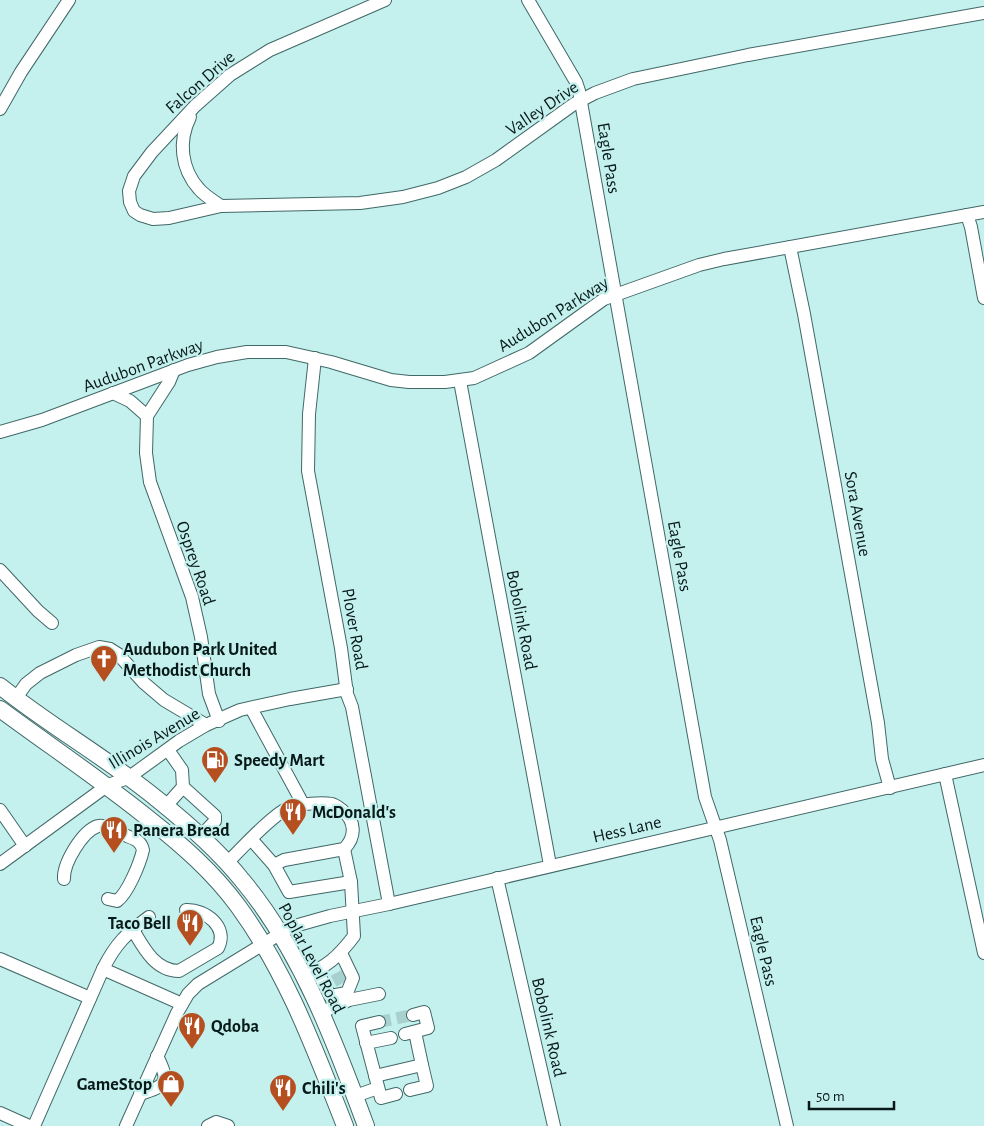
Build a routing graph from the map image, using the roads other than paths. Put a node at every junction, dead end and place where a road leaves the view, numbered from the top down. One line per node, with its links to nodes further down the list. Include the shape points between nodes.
1 (69, 0): 7 (street, via 20,72)
2 (385, 0): 6 (street, Falcon Drive, via 270,50 230,75)
3 (528, 0): 5 (street, Eagle Pass, via 576,82)
4 (984, 13): 5 (street, Valley Drive, via 675,69 633,80)
5 (581, 101): 9 (street, Valley Drive, via 496,160 438,188 375,202); 13 (street, Eagle Pass)
6 (194, 106): 8 (street, Falcon Drive, via 134,176 129,191); 9 (street, via 184,130 183,156 188,174 200,190)
7 (0, 109)
8 (130, 202): 9 (street, Valley Drive, via 134,211 153,219)
9 (220, 206)
10 (984, 212): 11 (street, Audubon Parkway)
11 (967, 215): 12 (street, Audubon Parkway); 14 (street)
12 (790, 247): 13 (street, Audubon Parkway, via 699,265); 35 (street, Sora Avenue, via 882,760)
13 (615, 294): 17 (street, Audubon Parkway, via 529,353); 39 (street, Eagle Pass, via 705,796)
14 (984, 298)
15 (315, 358): 16 (street, Audubon Parkway, via 286,352 248,352); 17 (street, Audubon Parkway, via 390,380); 24 (street, Plover Road, via 309,414 308,471)
16 (174, 370): 18 (street, Audubon Parkway); 19 (street)
17 (460, 381): 47 (street, Bobolink Road)
18 (114, 393): 19 (street, via 130,401); 20 (street, Audubon Parkway)
19 (147, 416): 28 (street, Osprey Road, via 146,453 150,482 192,597 201,636)
20 (0, 432)
21 (0, 570): 22 (street)
22 (52, 623)
23 (0, 686): 25 (main road, Poplar Level Road)
24 (347, 689): 26 (street, Illinois Avenue); 52 (street, Plover Road)
25 (16, 698): 28 (street, via 40,673 99,647 118,654 164,700); 32 (main road, Poplar Level Road)
26 (251, 708): 28 (street, Illinois Avenue); 36 (street)
27 (0, 709): 33 (main road, Poplar Level Road)
28 (212, 723): 29 (street, Illinois Avenue)
29 (168, 750): 32 (street, Illinois Avenue); 34 (street, via 182,770)
30 (984, 765): 31 (street, Hess Lane)
31 (945, 774): 35 (street, Hess Lane); 60 (street)
32 (128, 778): 33 (street, Illinois Avenue); 37 (main road, Poplar Level Road)
33 (108, 785): 42 (street, Illinois Avenue); 58 (main road, Poplar Level Road, via 189,851 213,875)
34 (183, 787): 37 (street); 40 (street, via 215,816 215,821)
35 (890, 788): 39 (street, Hess Lane)
36 (303, 804): 41 (street, via 288,808); 43 (street, via 334,804 348,815 354,829 351,842)
37 (166, 806): 40 (main road, Poplar Level Road)
38 (0, 810): 42 (street)
39 (715, 827): 47 (street, Hess Lane); 87 (street, Eagle Pass)
40 (200, 837): 44 (main road, Poplar Level Road)
41 (251, 839): 44 (street); 46 (street)
42 (25, 846): 45 (street, Illinois Avenue)
43 (344, 849): 46 (street, via 284,860); 50 (street)
44 (227, 863): 57 (main road, Poplar Level Road)
45 (0, 864)
46 (274, 865): 50 (street, via 289,892)
47 (550, 865): 48 (street, Hess Lane)
48 (497, 878): 52 (street, Hess Lane); 86 (street, Bobolink Road)
49 (64, 879): 51 (street, via 74,851 92,829 106,826 138,840 143,850 123,897 117,901)
50 (350, 882): 54 (street)
51 (108, 899)
52 (389, 904): 54 (street, Hess Lane)
53 (186, 910): 56 (street, via 208,914 221,937 218,948 179,970 168,968 149,956)
54 (353, 911): 57 (street, Hess Lane, via 291,927); 59 (street, via 354,936)
55 (150, 917): 56 (street)
56 (133, 930): 62 (street, via 115,946)
57 (280, 933): 58 (street, Hess Lane); 63 (main road, Poplar Level Road)
58 (263, 944): 67 (street, Hess Lane, via 198,984); 84 (main road, Poplar Level Road, via 291,995)
59 (341, 953): 64 (street); 64 (street, via 353,978)
60 (984, 954)
61 (0, 959): 66 (street)
62 (103, 969): 66 (street); 67 (street)
63 (310, 974): 64 (street); 64 (street, via 330,996); 68 (main road, Poplar Level Road)
64 (341, 982): 65 (street); 68 (street)
65 (379, 994)
66 (90, 998): 80 (street)
67 (182, 1004): 81 (street, Hess Lane)
68 (320, 1013): 77 (main road, Poplar Level Road)
69 (413, 1015): 73 (street, via 424,1012 428,1028 410,1033)
70 (379, 1022): 72 (street, via 362,1026)
71 (391, 1038): 72 (street)
72 (366, 1044): 74 (street)
73 (422, 1065): 74 (street); 75 (street, via 427,1086)
74 (376, 1082): 76 (street, via 381,1098); 77 (street)
75 (410, 1090)
76 (396, 1094)
77 (354, 1096): 85 (main road, Poplar Level Road)
78 (0, 1113): 79 (street)
79 (28, 1126)
80 (34, 1126)
81 (126, 1126)
82 (208, 1126): 83 (street, via 216,1122)
83 (228, 1126)
84 (345, 1126)
85 (366, 1126)
86 (554, 1126)
87 (787, 1126)

